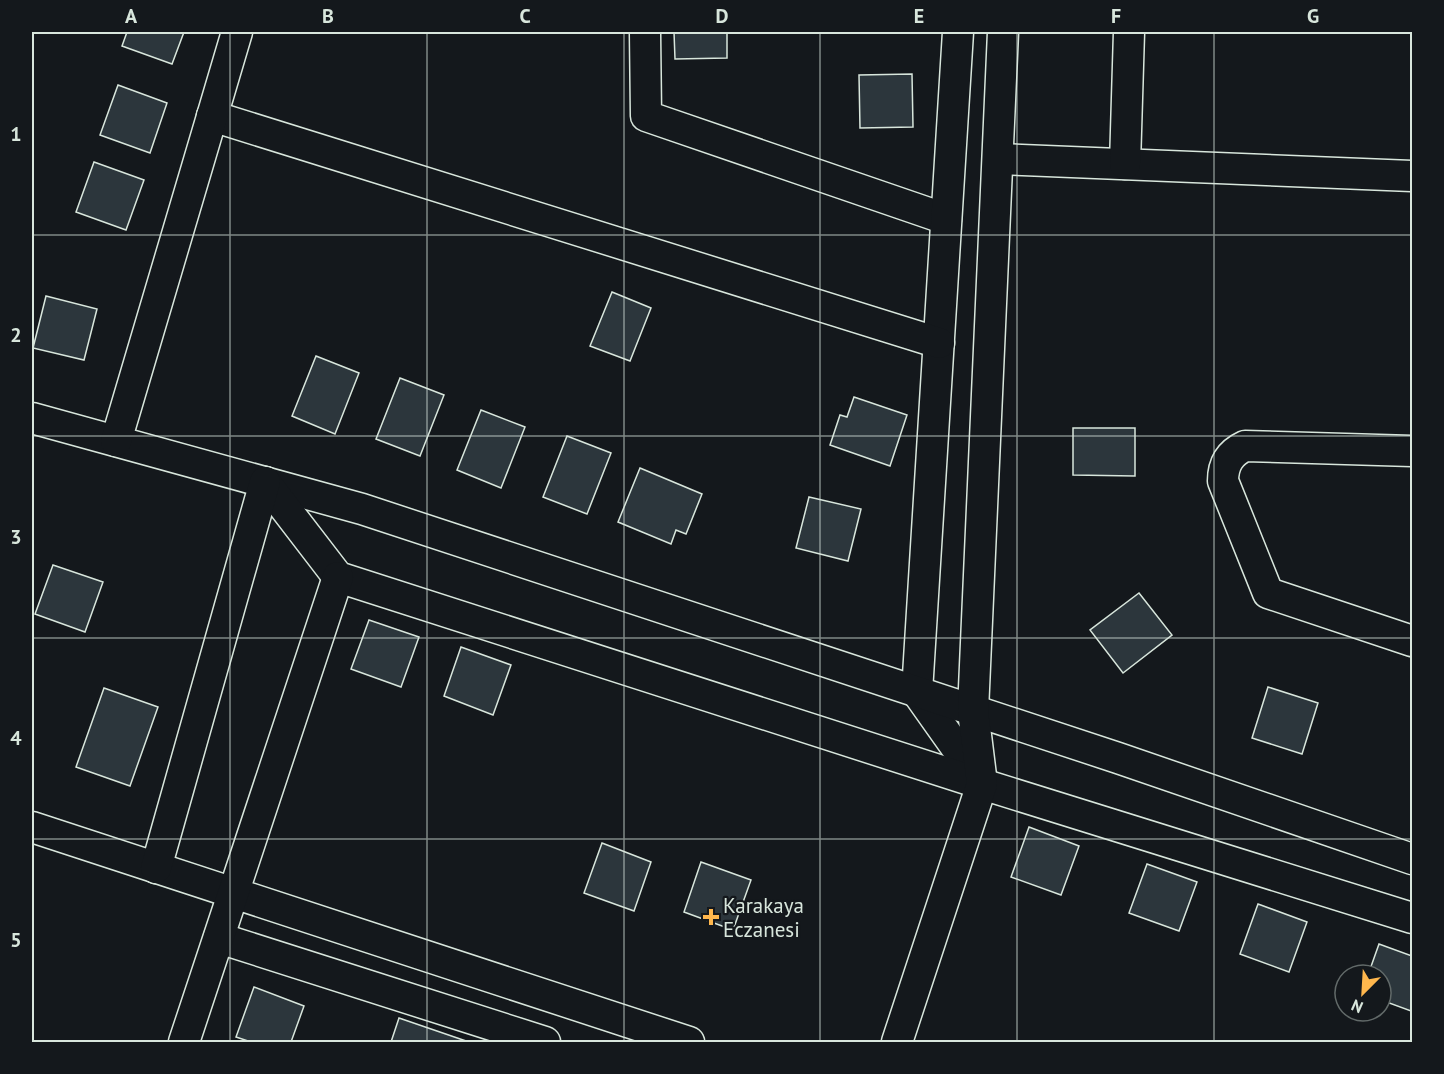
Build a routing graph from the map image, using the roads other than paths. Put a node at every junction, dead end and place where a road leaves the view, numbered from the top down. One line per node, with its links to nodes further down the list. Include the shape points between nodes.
1 (237, 32): 6 (street)
2 (645, 32): 10 (street, via 646,116)
3 (958, 32): 10 (street)
4 (1003, 32): 7 (street)
5 (1128, 32): 8 (street)
6 (212, 116): 11 (street); 13 (street)
7 (998, 159): 8 (street); 19 (street)
8 (1125, 164): 9 (street)
9 (1413, 176)
10 (946, 219): 11 (street)
11 (939, 343): 18 (street)
12 (32, 418): 13 (street)
13 (116, 441): 15 (street)
14 (1413, 451): 17 (street, via 1245,446 1230,456 1222,481 1268,593)
15 (265, 482): 16 (street); 18 (street, via 362,509); 23 (street)
16 (338, 577): 20 (street); 24 (street)
17 (1413, 641)
18 (917, 692): 19 (street); 20 (street)
19 (973, 711): 20 (street); 22 (street)
20 (982, 784): 25 (street); 30 (street)
21 (32, 827): 23 (street)
22 (1413, 859)
23 (156, 868): 24 (street)
24 (234, 894): 26 (street); 29 (street)
25 (1413, 918)
26 (219, 938): 27 (street); 28 (street)
27 (184, 1042)
28 (545, 1042)
29 (689, 1042)
30 (897, 1042)

